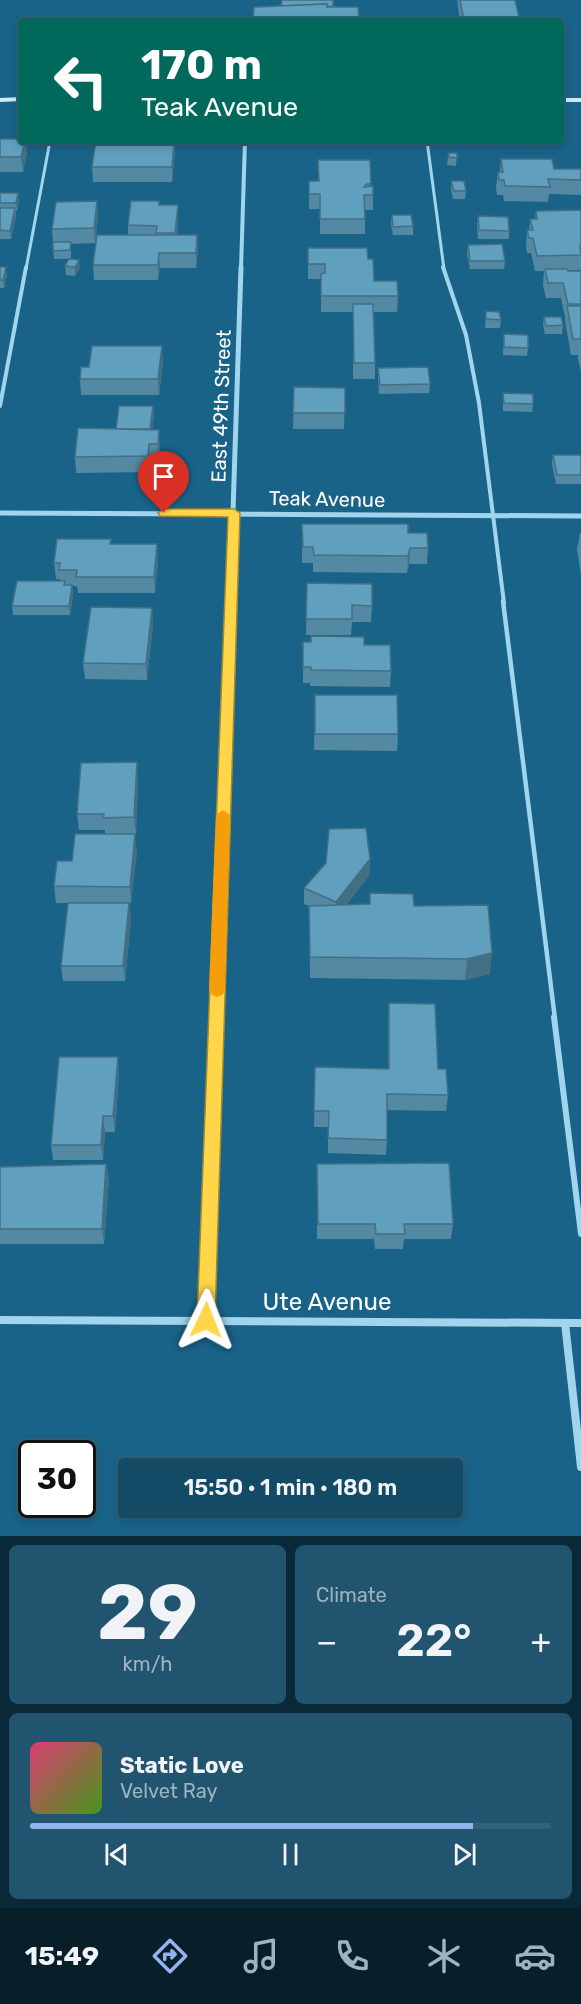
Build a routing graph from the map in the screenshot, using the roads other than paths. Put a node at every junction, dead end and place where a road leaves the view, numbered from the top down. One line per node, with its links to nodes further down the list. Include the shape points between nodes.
1 (0, 99): 2 (main road)
2 (18, 99)
3 (564, 100): 4 (main road)
4 (581, 100)
5 (49, 144): 8 (lane)
6 (245, 144): 10 (street, East 49th Street)
7 (427, 144): 11 (lane, via 442,264 466,335)
8 (0, 406)
9 (0, 513): 10 (street, Teak Avenue)
10 (234, 513): 11 (street, Teak Avenue); 15 (street, East 49th Street)
11 (494, 516): 12 (street, Teak Avenue); 13 (lane)
12 (581, 516)
13 (581, 1234)
14 (0, 1320): 15 (street, Ute Avenue)
15 (206, 1320): 16 (street, Ute Avenue)
16 (565, 1323): 17 (street, Ute Avenue); 18 (street)
17 (581, 1323)
18 (581, 1467)

